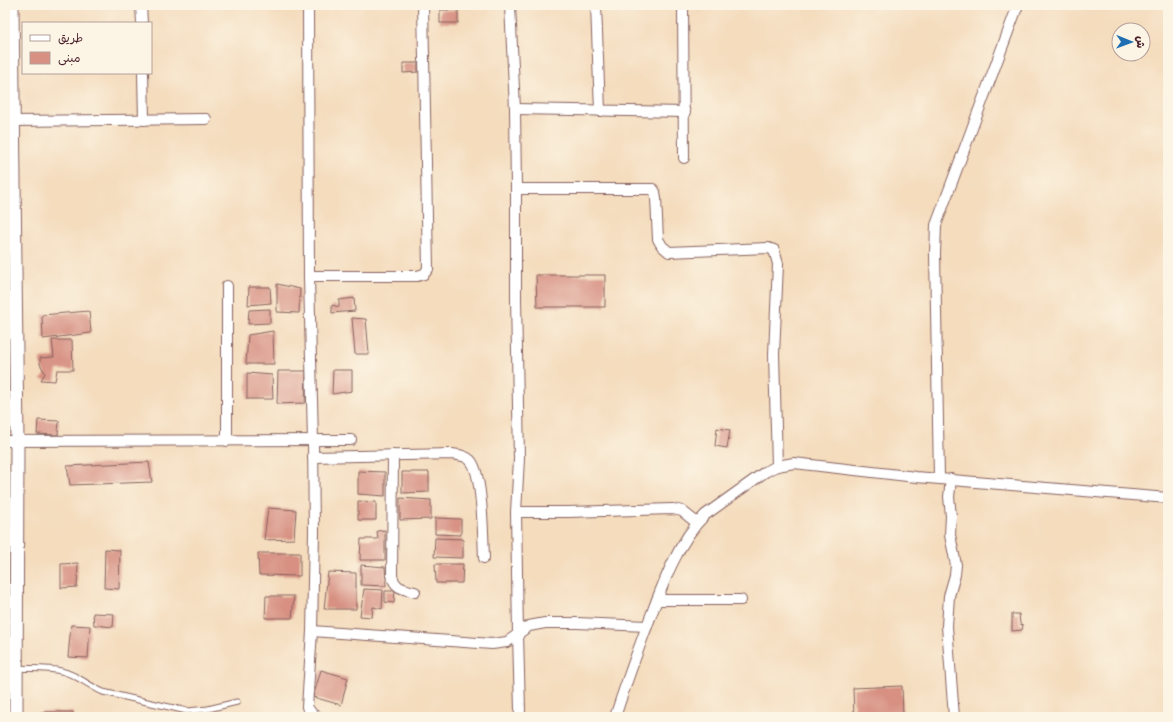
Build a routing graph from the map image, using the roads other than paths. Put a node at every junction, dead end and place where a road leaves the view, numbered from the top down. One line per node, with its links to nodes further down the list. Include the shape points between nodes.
1 (12, 5): 10 (street)
2 (141, 5): 9 (street)
3 (308, 5): 21 (street)
4 (423, 5): 21 (street, via 428,269 424,274 417,276)
5 (510, 5): 12 (street)
6 (596, 5): 13 (street)
7 (683, 5): 14 (street)
8 (1018, 5): 30 (street, via 936,225)
9 (142, 22)
10 (9, 65): 17 (street)
11 (143, 74): 15 (street)
12 (515, 109): 13 (street); 19 (street)
13 (600, 111): 14 (street)
14 (685, 112): 18 (street)
15 (144, 120): 16 (street); 17 (street)
16 (206, 120)
17 (14, 121): 20 (street)
18 (684, 158)
19 (516, 189): 29 (street, via 653,190 656,198 658,239 669,252 768,248 774,250 778,264 774,354); 33 (street, via 520,458)
20 (10, 208): 26 (street)
21 (309, 276): 25 (street)
22 (227, 286): 24 (street)
23 (351, 440): 25 (street)
24 (227, 441): 25 (street); 26 (street)
25 (313, 441): 28 (street)
26 (11, 442): 35 (street)
27 (393, 455): 28 (street); 36 (street, via 452,454 469,459 474,465 480,494); 37 (street, via 392,575 396,586)
28 (313, 457): 41 (street)
29 (777, 466): 30 (street, via 794,463); 34 (street, via 714,508)
30 (939, 478): 31 (street)
31 (951, 479): 32 (street); 49 (street, via 950,535 956,565 949,596 947,626)
32 (1168, 498)
33 (516, 512): 34 (street, via 673,509 682,511); 42 (street)
34 (697, 523): 38 (street, via 684,540)
35 (11, 535): 43 (street)
36 (484, 558)
37 (415, 592)
38 (657, 600): 39 (street); 40 (street)
39 (741, 600)
40 (647, 626): 42 (street, via 545,623 529,626); 48 (street)
41 (312, 631): 42 (street, via 492,644 507,642); 46 (street, via 307,707 313,715)
42 (518, 634): 47 (street)
43 (17, 668): 44 (lane, via 62,671 103,692 187,711); 45 (street)
44 (237, 702)
45 (16, 717)
46 (319, 717)
47 (519, 717)
48 (615, 717)
49 (954, 717)

